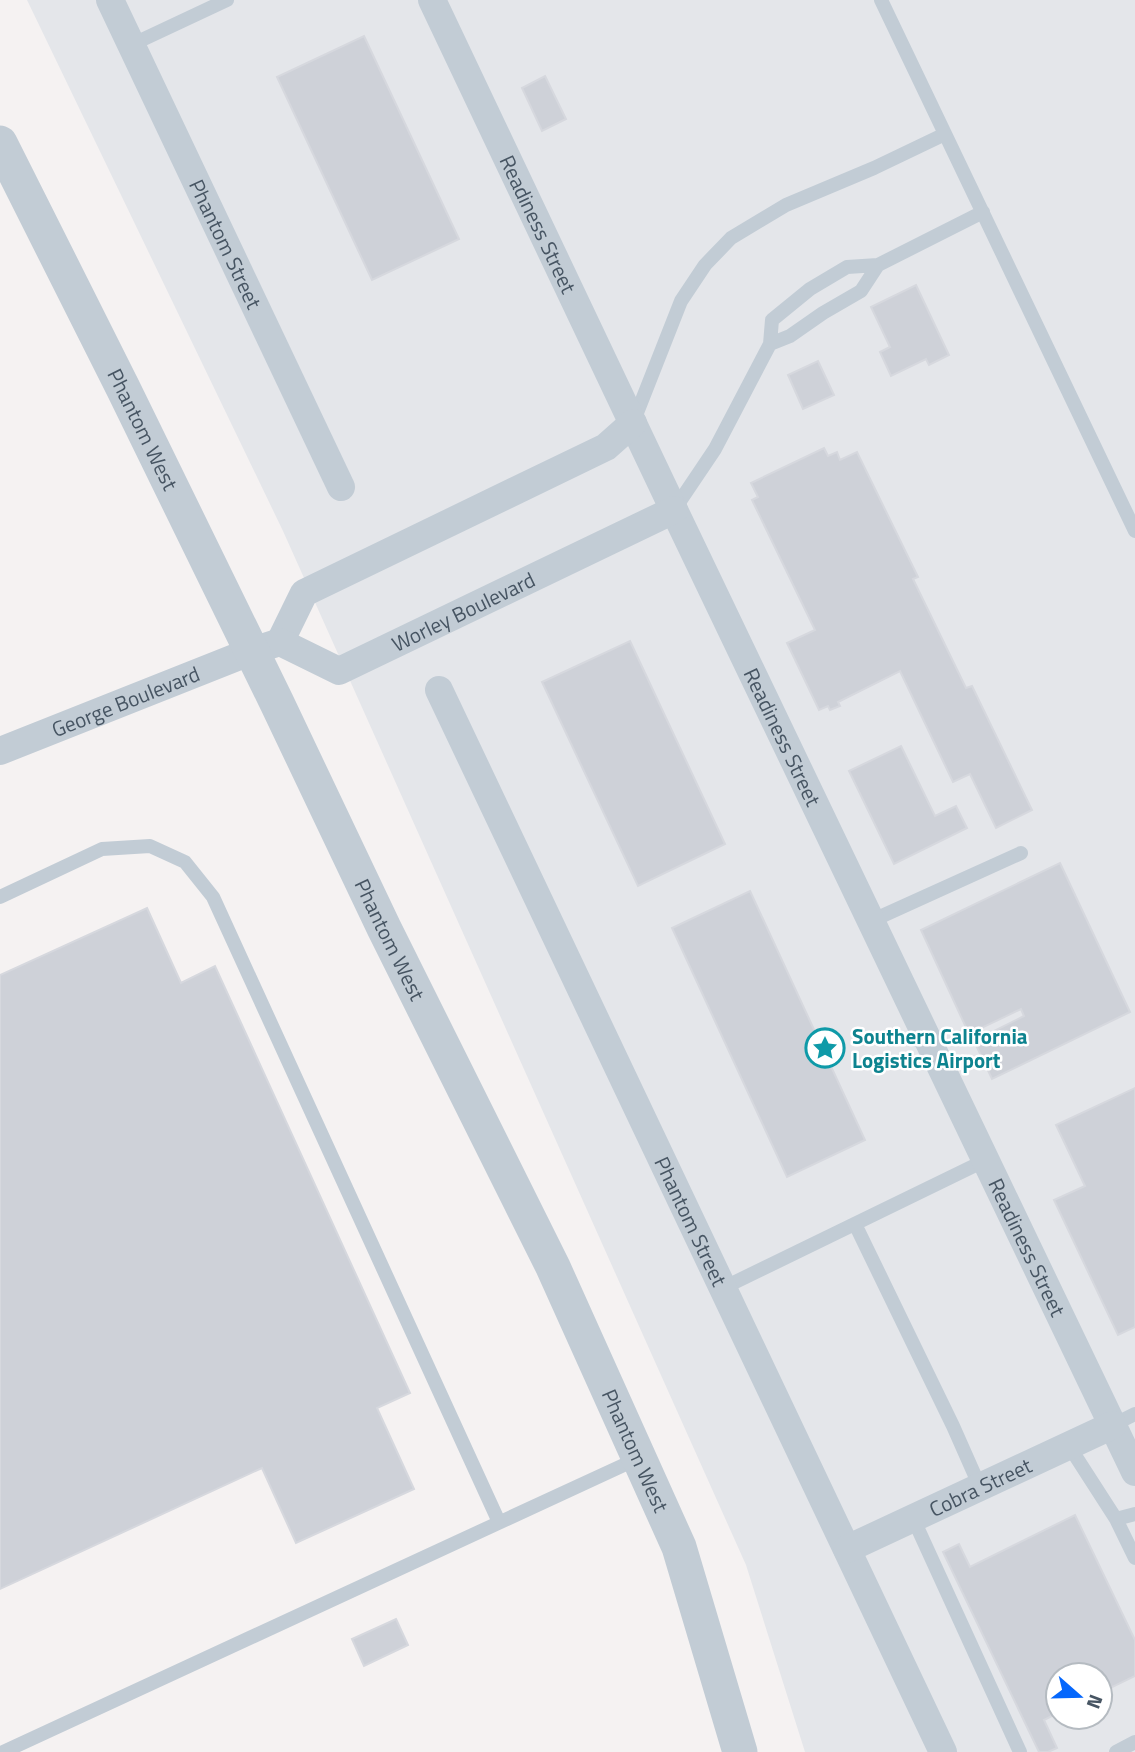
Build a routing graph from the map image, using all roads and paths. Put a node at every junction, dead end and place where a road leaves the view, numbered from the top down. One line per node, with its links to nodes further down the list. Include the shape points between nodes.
1 (110, 0): 5 (street, Phantom Street)
2 (227, 0): 5 (lane)
3 (432, 0): 11 (street, Readiness Street)
4 (881, 0): 6 (lane)
5 (131, 45): 12 (street, Phantom Street)
6 (945, 134): 8 (lane); 11 (lane, via 786,205 731,238 705,265 681,301)
7 (0, 143): 15 (street, Phantom West, via 124,388)
8 (983, 212): 9 (lane); 14 (lane)
9 (878, 265): 10 (lane, via 861,290); 10 (lane, via 847,267 810,289 772,320)
10 (770, 344): 13 (lane, via 715,449)
11 (633, 423): 13 (street, Readiness Street); 15 (street, via 606,447 304,593)
12 (341, 487)
13 (674, 510): 15 (street, Worley Boulevard, via 339,671); 20 (street, Readiness Street)
14 (1135, 531)
15 (266, 646): 17 (street, George Boulevard); 26 (street, Phantom West, via 383,929 553,1267)
16 (439, 690): 23 (street, Phantom Street)
17 (0, 751)
18 (1021, 853): 20 (lane)
19 (0, 897): 32 (lane, via 102,849 150,846 185,862 213,897)
20 (871, 921): 21 (street, Readiness Street)
21 (986, 1160): 22 (lane); 24 (street, Readiness Street)
22 (855, 1224): 23 (lane); 28 (lane)
23 (723, 1288): 33 (street, Phantom Street)
24 (1124, 1419): 25 (street, Cobra Street); 27 (street, Readiness Street)
25 (1069, 1446): 28 (street, Cobra Street); 31 (lane)
26 (639, 1458): 32 (lane); 37 (street, Phantom West, via 679,1547)
27 (1135, 1472)
28 (980, 1487): 30 (street, Cobra Street)
29 (1135, 1514): 31 (lane)
30 (913, 1518): 33 (street, Cobra Street); 39 (lane)
31 (1116, 1519): 34 (lane)
32 (499, 1522): 36 (lane)
33 (847, 1549): 38 (street, Phantom Street)
34 (1135, 1558)
35 (1135, 1742): 40 (lane)
36 (3, 1752)
37 (740, 1752)
38 (943, 1752)
39 (1020, 1752)
40 (1116, 1752)

